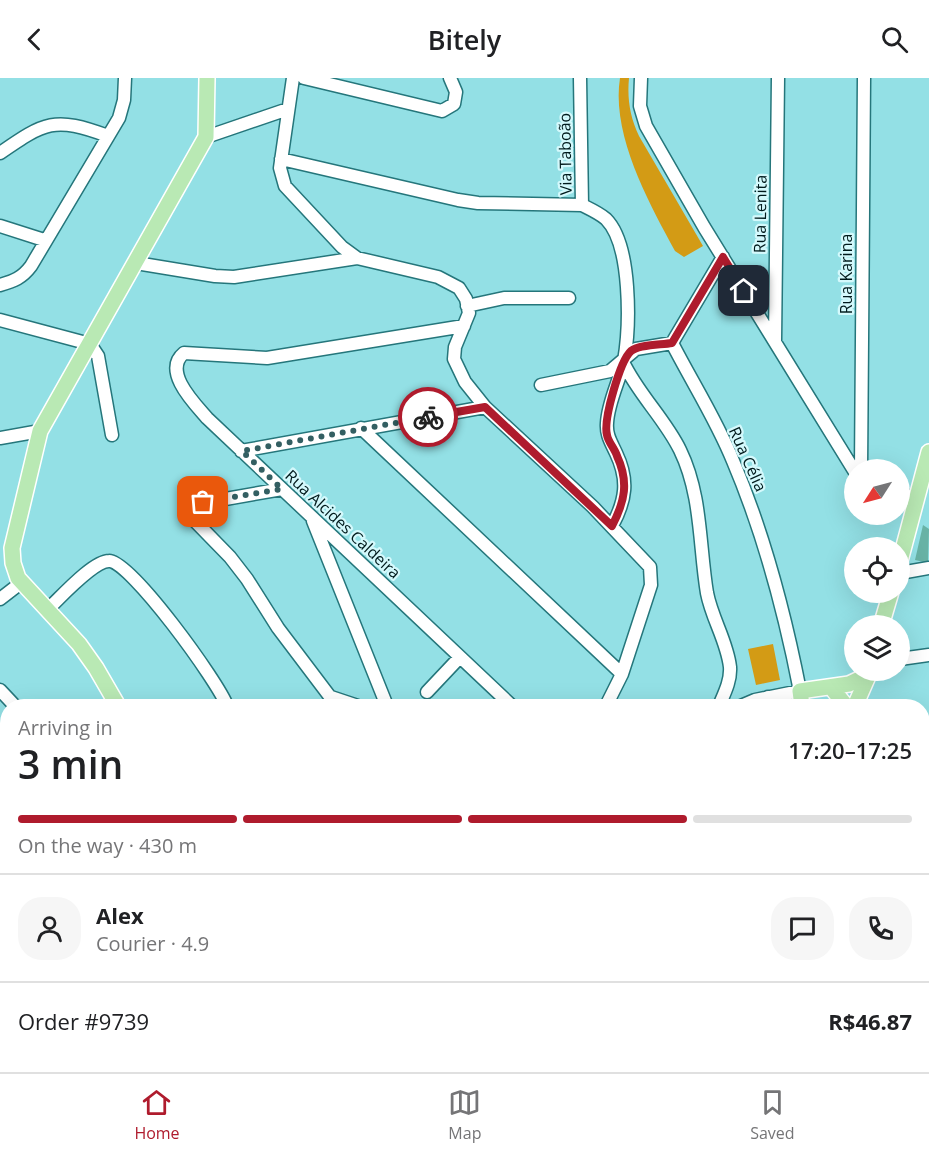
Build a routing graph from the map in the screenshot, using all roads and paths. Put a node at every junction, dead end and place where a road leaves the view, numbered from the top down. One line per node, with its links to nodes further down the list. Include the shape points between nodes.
1 (125, 78): 11 (street)
2 (136, 78): 11 (street)
3 (207, 78): 14 (main road)
4 (293, 78): 12 (street)
5 (304, 78): 6 (street, via 442,111 454,104 456,92)
6 (450, 78)
7 (580, 78): 17 (street, Via Taboão)
8 (641, 78): 20 (street, via 640,106 646,126)
9 (778, 78): 28 (street, Rua Lenita)
10 (864, 78): 41 (street, Rua Karina)
11 (125, 91): 13 (street, via 119,118)
12 (288, 109): 14 (street); 16 (street)
13 (108, 136): 15 (street, via 72,126 42,126); 19 (street)
14 (206, 137): 22 (main road)
15 (0, 153)
16 (282, 159): 17 (street, via 458,200); 21 (street, via 280,177 285,186)
17 (582, 205): 31 (street, Via Taboão, via 606,220 615,234 627,279 628,322)
18 (0, 226): 19 (street)
19 (45, 240): 23 (street, via 25,275)
20 (723, 257): 28 (street); 29 (street)
21 (357, 258): 22 (street, via 234,277); 25 (street, via 438,276 459,288)
22 (136, 263): 30 (main road)
23 (0, 285)
24 (569, 298): 25 (street, via 504,298)
25 (467, 306): 27 (street, via 469,313)
26 (0, 320): 30 (street)
27 (464, 326): 33 (street, via 455,347 455,367); 38 (street, Rua Alcides Caldeira, via 267,358 184,353 176,369 188,396)
28 (775, 342): 40 (street)
29 (672, 343): 31 (street, via 636,349); 73 (street, Rua Célia, via 732,459 748,499 790,639)
30 (90, 344): 35 (main road); 36 (street, via 98,356)
31 (623, 362): 32 (street, via 610,371); 46 (street, Via Taboão, via 607,422 607,435 626,484 622,507); 70 (street, via 680,449 689,475 699,517 707,594 730,669)
32 (541, 385)
33 (485, 407): 34 (street); 46 (street)
34 (361, 429): 38 (street); 58 (street)
35 (40, 431): 37 (street); 52 (main road, via 12,548 13,563)
36 (112, 435)
37 (0, 438)
38 (242, 451): 42 (street, Rua Alcides Caldeira)
39 (929, 452): 44 (main road)
40 (847, 459)
41 (861, 459)
42 (282, 489): 45 (street, Rua Alcides Caldeira); 66 (street, via 197,504 189,511 197,526 247,579)
43 (910, 496): 44 (street)
44 (917, 498): 47 (main road)
45 (312, 517): 48 (street, Rua Alcides Caldeira); 49 (street)
46 (612, 526): 58 (street, via 643,556 652,575)
47 (906, 537)
48 (348, 551): 49 (street, via 332,556); 56 (street, Rua Alcides Caldeira)
49 (330, 564): 67 (street)
50 (929, 568): 51 (street)
51 (910, 571)
52 (22, 582): 53 (street); 54 (main road)
53 (0, 599)
54 (48, 609): 64 (main road, via 96,668); 65 (street, via 93,568 104,562 116,562 199,658)
55 (929, 655): 57 (street)
56 (460, 657): 62 (street); 68 (street, Rua Alcides Caldeira)
57 (910, 658)
58 (622, 674): 69 (street)
59 (859, 681): 61 (main road)
60 (866, 681): 75 (main road)
61 (831, 687): 73 (main road); 74 (main road)
62 (427, 692)
63 (768, 697): 71 (street); 72 (street); 73 (street)
64 (114, 699)
65 (224, 699)
66 (332, 699)
67 (384, 699)
68 (505, 699)
69 (610, 699)
70 (722, 699)
71 (762, 699)
72 (772, 699)
73 (801, 699)
74 (840, 699)
75 (858, 699)

